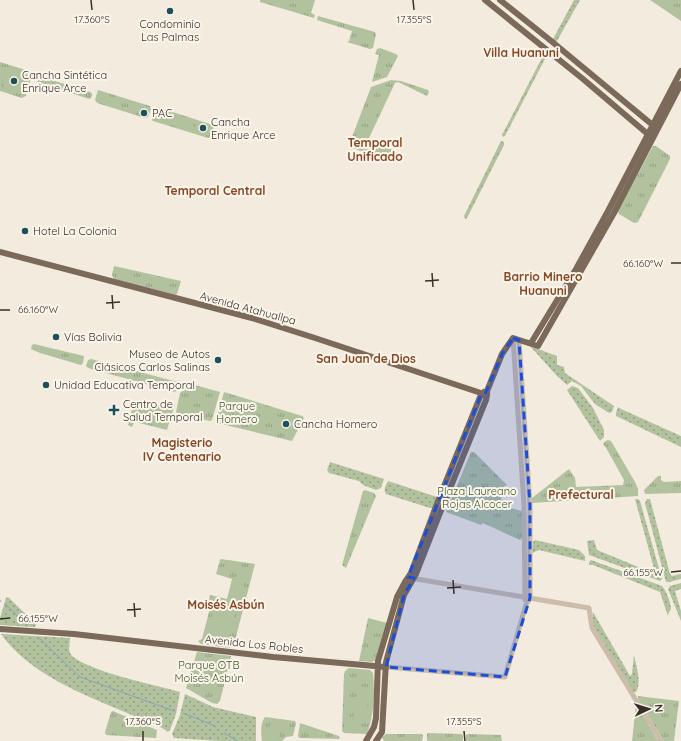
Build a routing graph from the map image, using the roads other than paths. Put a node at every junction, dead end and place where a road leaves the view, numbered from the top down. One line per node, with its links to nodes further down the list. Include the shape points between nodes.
1 (485, 0): 6 (main road)
2 (500, 0): 5 (main road)
3 (681, 71): 5 (main road)
4 (681, 84): 5 (main road)
5 (655, 127): 6 (main road); 7 (main road)
6 (648, 134): 7 (main road); 10 (main road, via 583,256)
7 (652, 141): 10 (main road, via 538,346)
8 (0, 252): 11 (main road, Avenida Atahuallpa, via 252,318)
9 (516, 338): 10 (main road); 11 (main road, via 502,354); 13 (street, via 530,505)
10 (531, 344)
11 (486, 393): 12 (main road)
12 (411, 578): 13 (street); 15 (main road, via 397,597); 16 (main road, via 404,595)
13 (527, 598): 16 (street, Avenida Los Robles, via 505,677); 19 (street, via 589,608 592,628)
14 (0, 629): 15 (main road, Avenida Los Robles, via 74,634)
15 (378, 666): 16 (main road, Avenida Los Robles); 17 (main road, via 376,718)
16 (386, 666): 18 (main road, via 382,732)
17 (366, 741)
18 (376, 741)
19 (661, 741)

